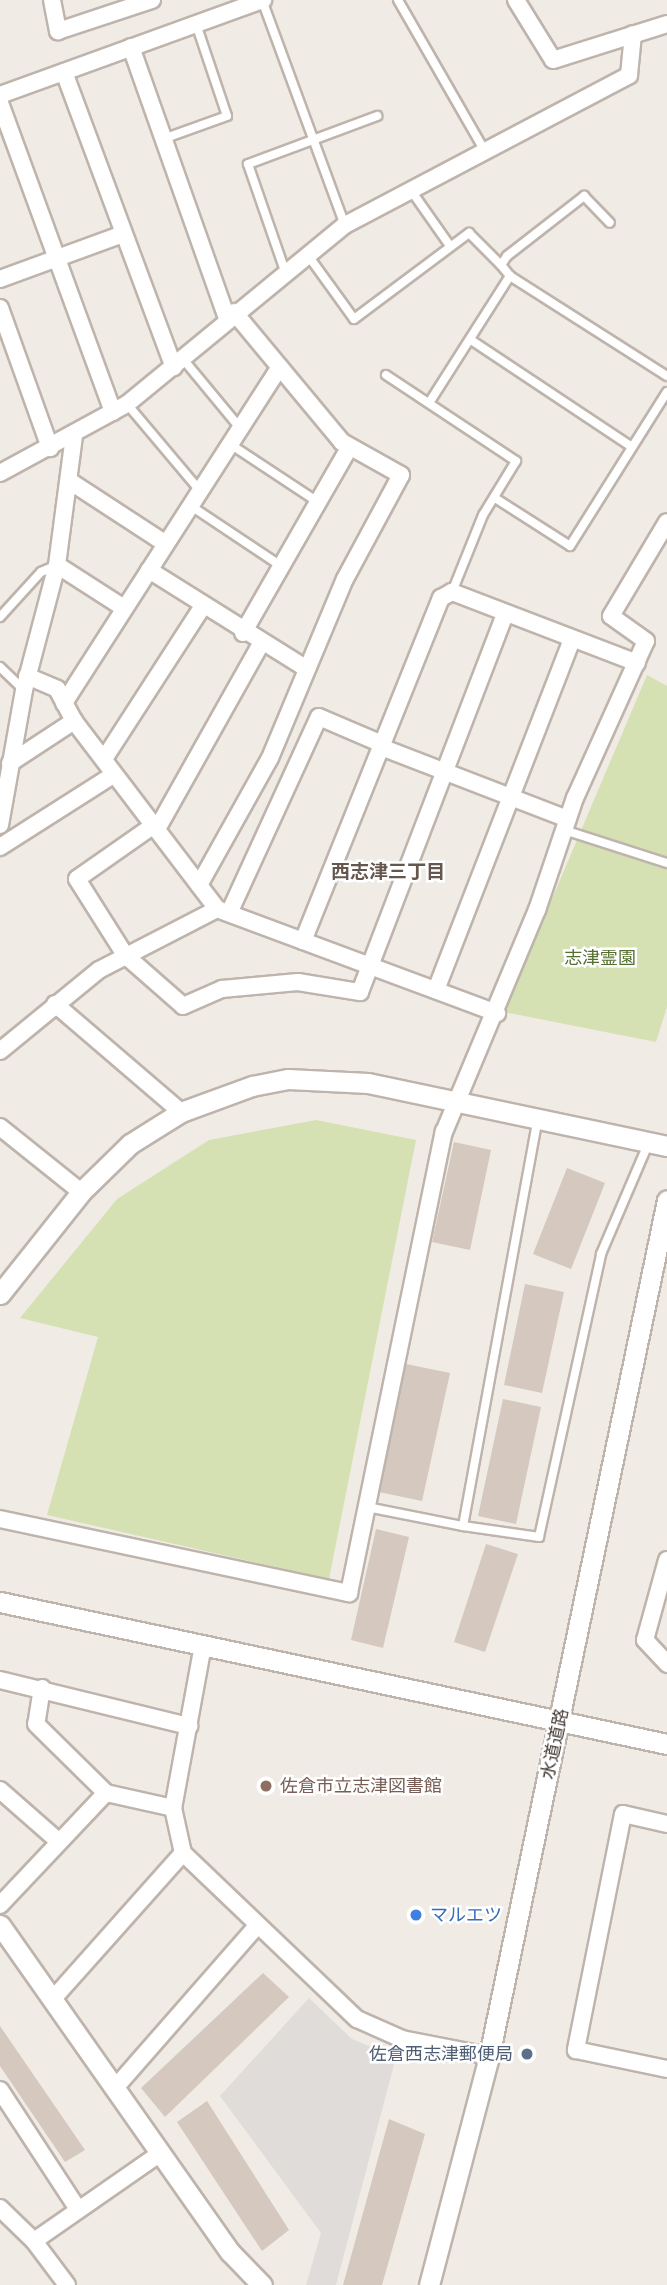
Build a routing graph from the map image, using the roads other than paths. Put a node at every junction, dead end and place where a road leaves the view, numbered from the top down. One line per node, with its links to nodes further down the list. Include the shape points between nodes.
1 (52, 0): 2 (street, via 58,31)
2 (152, 0)
3 (263, 0): 6 (street); 15 (lane)
4 (398, 0): 16 (lane)
5 (516, 0): 8 (street, via 553,60)
6 (196, 24): 9 (street); 14 (lane, via 227,116)
7 (667, 24): 8 (street)
8 (633, 34): 16 (street, via 629,75)
9 (131, 47): 10 (street); 14 (street)
10 (64, 72): 11 (street); 20 (street)
11 (0, 95)
12 (0, 103): 23 (street)
13 (377, 116): 15 (lane)
14 (162, 139): 29 (street)
15 (314, 140): 19 (lane); 25 (lane, via 248,164)
16 (483, 148): 17 (street)
17 (410, 189): 19 (street); 21 (lane)
18 (610, 223): 24 (lane, via 584,196)
19 (345, 225): 22 (street)
20 (123, 234): 23 (street); 31 (street)
21 (450, 247): 22 (lane, via 354,319); 24 (lane, via 469,233)
22 (306, 253): 25 (street)
23 (57, 258): 27 (street); 37 (street)
24 (501, 265): 26 (lane)
25 (285, 271): 29 (street)
26 (510, 276): 30 (lane); 34 (lane)
27 (0, 279)
28 (0, 308): 41 (street)
29 (231, 315): 31 (street); 32 (street)
30 (471, 340): 36 (lane); 43 (lane)
31 (178, 363): 37 (street); 38 (lane)
32 (280, 367): 38 (street); 42 (street)
33 (386, 375): 36 (lane)
34 (667, 376)
35 (667, 392): 43 (lane)
36 (429, 403): 47 (lane, via 516,461)
37 (120, 408): 39 (street); 46 (lane)
38 (240, 429): 40 (street)
39 (74, 436): 41 (street); 45 (street)
40 (230, 444): 46 (street); 48 (lane)
41 (50, 447): 44 (street)
42 (349, 447): 48 (street); 65 (street, via 401,475 345,579)
43 (632, 447): 47 (lane, via 570,546)
44 (0, 473)
45 (71, 482): 51 (street); 52 (street)
46 (201, 492): 49 (street)
47 (495, 498): 55 (lane, via 483,515)
48 (318, 502): 53 (street)
49 (191, 506): 51 (street); 53 (lane)
50 (667, 522): 63 (street, via 611,616 646,640)
51 (166, 544): 54 (street)
52 (57, 565): 57 (street); 59 (lane, via 41,572); 66 (street)
53 (281, 566): 60 (street)
54 (149, 570): 56 (street); 57 (street)
55 (452, 593): 58 (street); 69 (street, via 441,598)
56 (203, 606): 60 (street); 70 (street)
57 (124, 608): 67 (street)
58 (505, 614): 61 (street); 72 (street)
59 (0, 617)
60 (243, 633): 62 (street)
61 (572, 639): 63 (street); 74 (street)
62 (261, 644): 65 (street); 77 (street)
63 (637, 663): 75 (street)
64 (0, 667): 66 (lane)
65 (307, 669): 80 (street, via 270,758)
66 (26, 683): 67 (street, via 57,690); 71 (street)
67 (64, 703): 68 (street)
68 (74, 721): 70 (street); 71 (street)
69 (381, 746): 72 (street); 81 (street, via 319,718); 82 (street)
70 (104, 759): 73 (street)
71 (10, 763): 76 (street)
72 (445, 772): 74 (street); 84 (street)
73 (113, 775): 77 (street); 78 (street)
74 (511, 797): 75 (street); 85 (street)
75 (566, 824): 79 (lane); 87 (street)
76 (0, 825)
77 (155, 827): 80 (street); 83 (street, via 77,879)
78 (0, 847)
79 (667, 863)
80 (199, 885): 81 (street)
81 (224, 910): 82 (street); 83 (street)
82 (303, 941): 84 (street)
83 (125, 955): 84 (street, via 183,1006 222,989 298,982 360,992); 86 (street)
84 (370, 965): 85 (street)
85 (436, 990): 87 (street)
86 (55, 1004): 88 (street); 90 (street)
87 (497, 1013): 89 (street, via 490,1018)
88 (0, 1051)
89 (454, 1101): 90 (street, via 368,1083 288,1079 218,1096); 91 (street); 97 (street)
90 (181, 1112): 94 (street, via 130,1144)
91 (538, 1119): 93 (street); 99 (lane)
92 (0, 1127): 94 (street)
93 (658, 1144): 99 (lane, via 601,1254 539,1537)
94 (81, 1192): 96 (street)
95 (667, 1200): 106 (street, 水道道路)
96 (0, 1294)
97 (367, 1507): 98 (street, via 349,1593); 99 (lane)
98 (0, 1519)
99 (463, 1526)
100 (667, 1560): 103 (street, via 645,1640)
101 (0, 1602): 102 (street)
102 (203, 1645): 106 (street); 107 (street)
103 (667, 1664)
104 (0, 1680): 105 (street)
105 (42, 1688): 107 (street); 110 (street, via 36,1724)
106 (560, 1721): 108 (street); 119 (street, 水道道路)
107 (189, 1726): 111 (street)
108 (667, 1744)
109 (0, 1790): 113 (street)
110 (106, 1793): 111 (street); 113 (street)
111 (173, 1808): 114 (street)
112 (667, 1824): 120 (street, via 623,1814 576,2050)
113 (58, 1841): 115 (street)
114 (183, 1853): 117 (street); 118 (street)
115 (0, 1905)
116 (0, 1925): 118 (street)
117 (256, 1927): 119 (street, via 357,2019 380,2032); 121 (street)
118 (52, 2000): 121 (street)
119 (489, 2056): 129 (street, 水道道路)
120 (667, 2069)
121 (115, 2088): 123 (street)
122 (0, 2090): 125 (street)
123 (159, 2154): 125 (street); 128 (street, via 230,2252)
124 (0, 2208): 126 (street)
125 (78, 2209): 126 (street)
126 (34, 2241): 127 (street)
127 (67, 2285)
128 (262, 2285)
129 (429, 2285)

